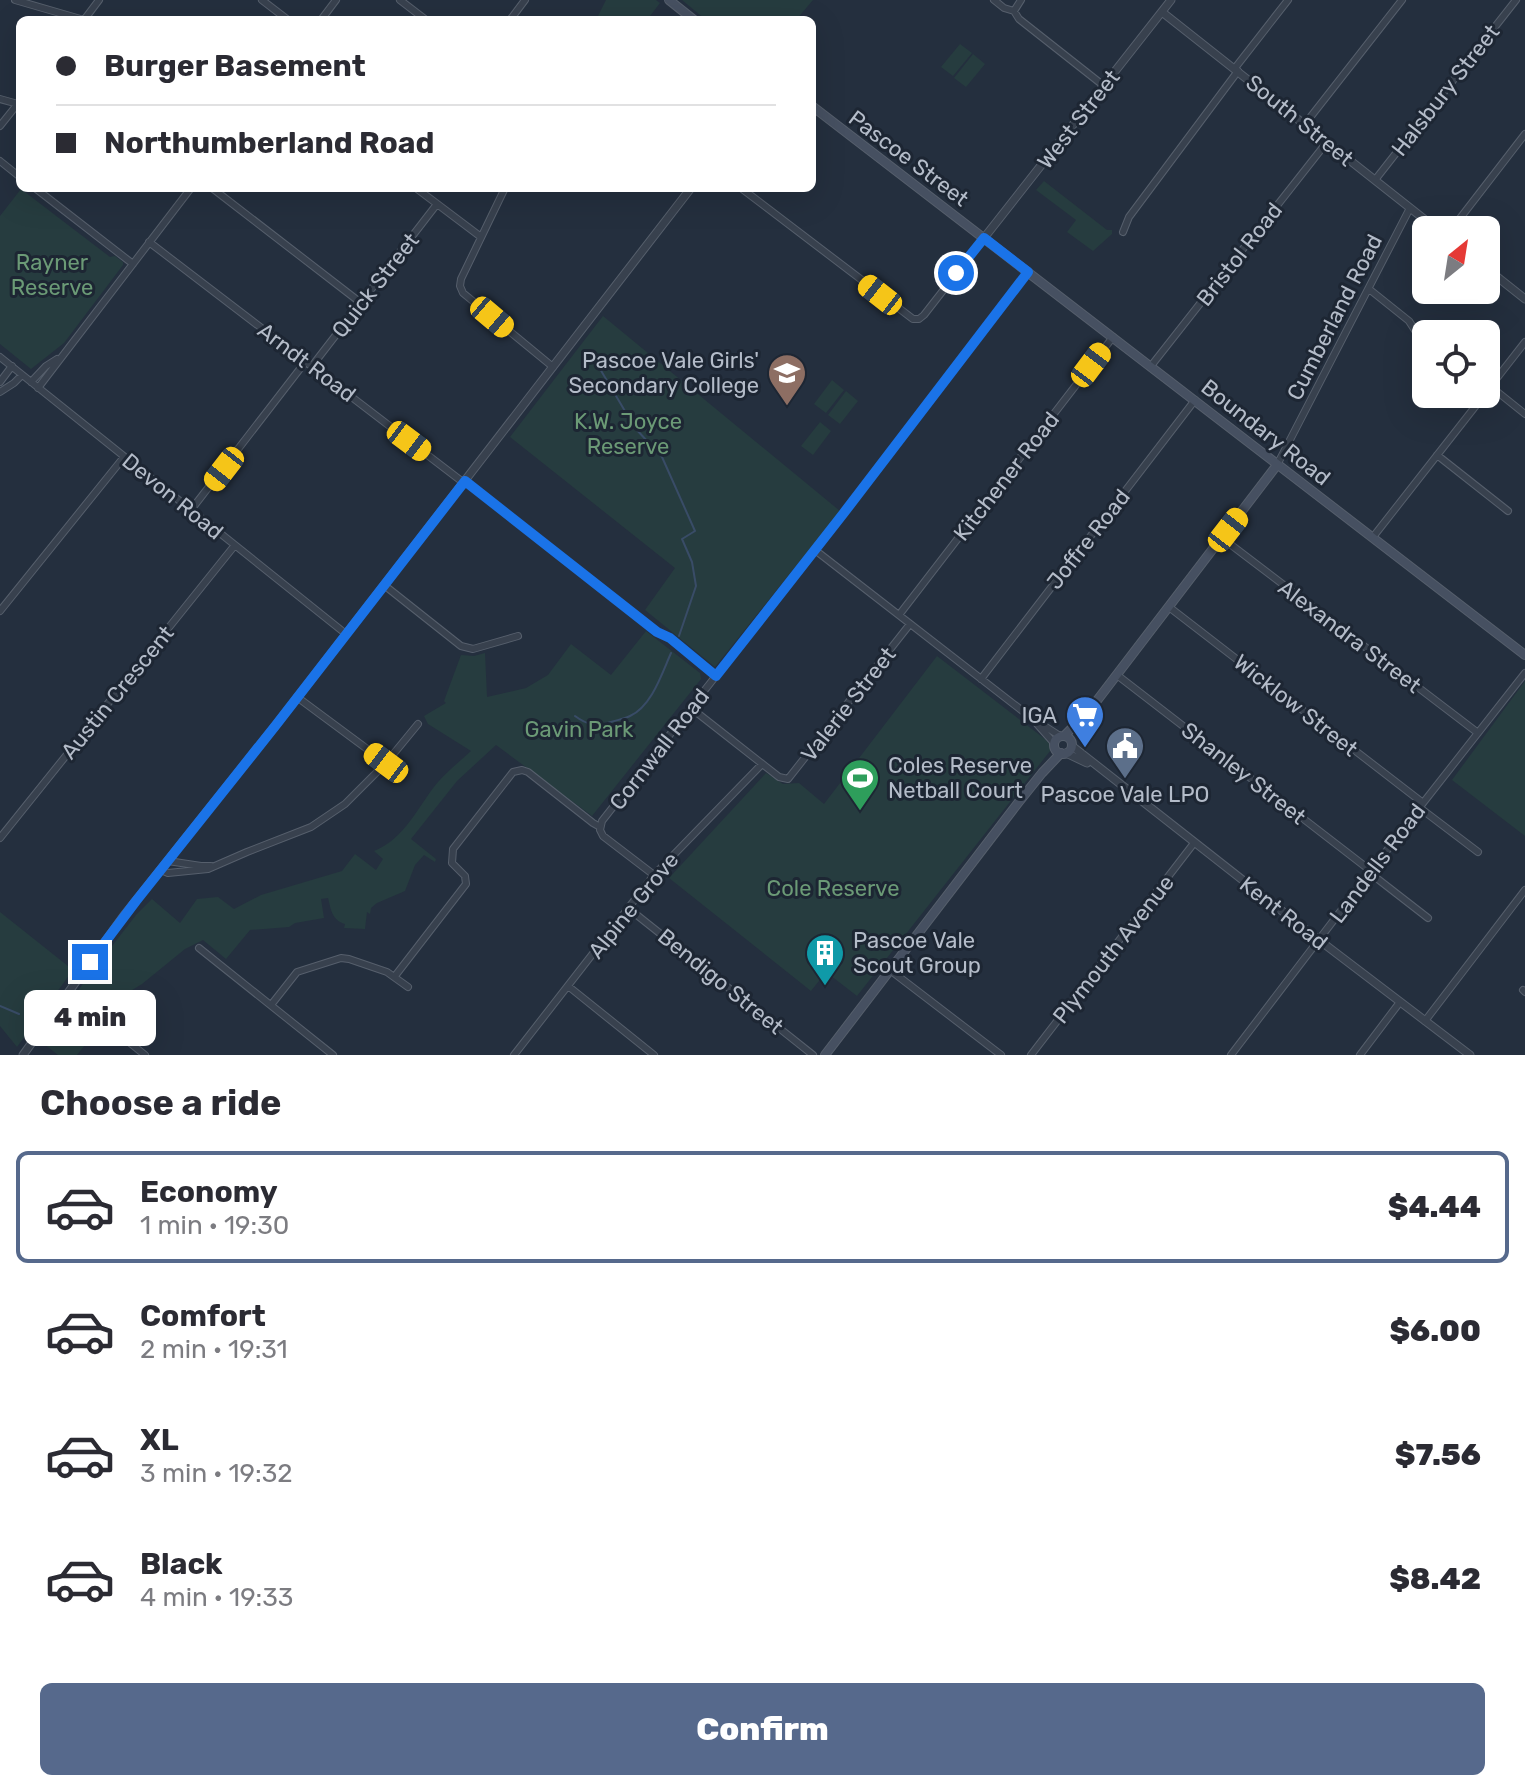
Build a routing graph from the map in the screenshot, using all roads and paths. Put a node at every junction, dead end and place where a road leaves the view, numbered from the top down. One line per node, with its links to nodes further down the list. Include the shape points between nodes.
1 (15, 0): 13 (street)
2 (262, 0): 14 (street)
3 (400, 0): 15 (street)
4 (669, 0): 16 (main road)
5 (994, 0): 11 (street)
6 (1021, 0): 11 (street)
7 (1171, 0): 12 (street, West Street)
8 (1288, 0): 17 (street)
9 (1402, 0): 21 (street)
10 (1516, 0): 27 (street, Halsbury Street)
11 (1014, 11): 18 (street)
12 (1162, 12): 17 (street, South Street); 18 (street, West Street)
13 (70, 16)
14 (283, 16)
15 (421, 16)
16 (689, 16)
17 (1236, 70): 21 (street, South Street); 39 (street)
18 (1104, 86): 41 (street, West Street)
19 (16, 106): 22 (street)
20 (816, 109): 41 (main road, Pascoe Street)
21 (1305, 124): 24 (street, South Street)
22 (0, 126)
23 (1525, 134): 38 (street)
24 (1327, 142): 27 (street, South Street); 57 (street, Bristol Road)
25 (0, 161): 26 (street)
26 (16, 174)
27 (1375, 180): 36 (street, South Street)
28 (40, 192): 43 (street)
29 (188, 192): 42 (street)
30 (217, 192): 48 (street)
31 (421, 192): 35 (street)
32 (503, 192): 40 (street)
33 (688, 192): 58 (street)
34 (746, 192): 41 (street, via 913,319 921,318)
35 (437, 204): 40 (street); 48 (street, Quick Street)
36 (1410, 208): 37 (street, South Street); 46 (street, Cumberland Road)
37 (1420, 216)
38 (1462, 216)
39 (1123, 232)
40 (481, 237): 58 (street, via 461,289)
41 (984, 238): 44 (main road, Boundary Road)
42 (149, 242): 43 (street); 54 (street, Arndt Road)
43 (133, 264): 53 (street)
44 (1028, 272): 50 (main road, Boundary Road); 78 (street, Cornwall Road)
45 (1500, 278): 47 (street)
46 (1369, 289): 49 (street); 71 (street, Cumberland Road)
47 (1524, 295)
48 (361, 303): 56 (street, Quick Street)
49 (1412, 324)
50 (1113, 337): 57 (main road, Boundary Road); 82 (street, Kitchener Road)
51 (1525, 342): 59 (street)
52 (0, 357): 55 (street, Devon Road)
53 (60, 357): 62 (street); 63 (street)
54 (306, 361): 56 (street, Arndt Road); 73 (street)
55 (12, 366): 60 (street, Devon Road); 61 (street)
56 (312, 366): 72 (street, Arndt Road)
57 (1151, 366): 66 (main road, Boundary Road)
58 (553, 367): 72 (street)
59 (1500, 374)
60 (22, 375): 62 (street, Devon Road); 64 (street)
61 (0, 382)
62 (31, 382): 63 (street, Devon Road)
63 (38, 388): 70 (street, Devon Road)
64 (0, 392)
65 (1500, 399): 68 (street)
66 (1195, 400): 71 (main road, Boundary Road); 90 (street, Joffre Road)
67 (1474, 408): 69 (street)
68 (1525, 414)
69 (1437, 455): 74 (street); 75 (street)
70 (124, 457): 73 (street, Devon Road); 81 (street)
71 (1277, 465): 75 (main road, Boundary Road); 76 (main road, Cumberland Road)
72 (465, 482): 79 (street); 89 (street, Arndt Road)
73 (191, 510): 77 (street, Devon Road)
74 (1508, 511)
75 (1373, 537): 86 (main road, Boundary Road)
76 (1222, 538): 80 (main road, Cumberland Road); 94 (street, Alexandra Street)
77 (235, 545): 84 (street, Devon Road); 100 (street, Austin Crescent)
78 (815, 550): 82 (street, Kent Road); 89 (street, Cornwall Road)
79 (384, 585): 84 (street); 85 (street, via 461,646 473,649)
80 (1169, 607): 88 (main road, Cumberland Road); 98 (street, Wicklow Street)
81 (0, 611)
82 (899, 615): 83 (street, Kent Road)
83 (910, 624): 90 (street, Kent Road); 97 (street, Valerie Street, via 788,779)
84 (346, 634): 91 (street)
85 (518, 636)
86 (1525, 655)
87 (1525, 673): 94 (street, Landells Road)
88 (1117, 675): 95 (main road, Cumberland Road); 106 (street, Shanley Street)
89 (716, 676): 92 (street, Cornwall Road)
90 (981, 679): 95 (street, Kent Road)
91 (297, 697): 96 (street); 103 (street)
92 (691, 708): 97 (street); 99 (street, Cornwall Road)
93 (418, 724): 96 (street)
94 (1478, 733): 98 (street, Landells Road)
95 (1063, 745): 101 (street, Kent Road); 113 (main road, Cumberland Road)
96 (386, 763): 104 (street, via 345,804 311,827)
97 (762, 764): 107 (street, Alpine Grove)
98 (1421, 805): 102 (street, Wicklow Street); 106 (street, Landells Road)
99 (600, 827): 107 (street, Cornwall Road, via 608,840); 114 (street, via 528,772 513,772 453,849 452,863 466,884)
100 (0, 838)
101 (1194, 843): 111 (street, Kent Road); 129 (street, Plymouth Avenue)
102 (1478, 852)
103 (168, 861): 104 (street); 105 (street)
104 (214, 866): 105 (street, via 192,872)
105 (161, 870): 121 (street)
106 (1370, 872): 110 (street, Shanley Street); 111 (street, Landells Road)
107 (654, 875): 109 (street, Alpine Grove)
108 (1525, 890): 119 (street)
109 (628, 908): 115 (street, Alpine Grove); 126 (street, Bendigo Street)
110 (1428, 918)
111 (1319, 940): 117 (street, Kent Road); 130 (street, Landells Road)
112 (199, 948): 118 (street)
113 (890, 970): 127 (main road, Cumberland Road); 128 (street)
114 (395, 976): 116 (street); 118 (street, via 341,958 297,972)
115 (568, 986): 124 (street, Alpine Grove); 125 (street)
116 (408, 987)
117 (1400, 1002): 119 (street, Kent Road); 131 (street)
118 (271, 1005): 123 (street)
119 (1425, 1021): 132 (street, Kent Road)
120 (108, 1025): 122 (street)
121 (23, 1055)
122 (145, 1055)
123 (333, 1055)
124 (514, 1055)
125 (654, 1055)
126 (813, 1055)
127 (825, 1055)
128 (1001, 1055)
129 (1031, 1055)
130 (1231, 1055)
131 (1360, 1055)
132 (1470, 1055)

